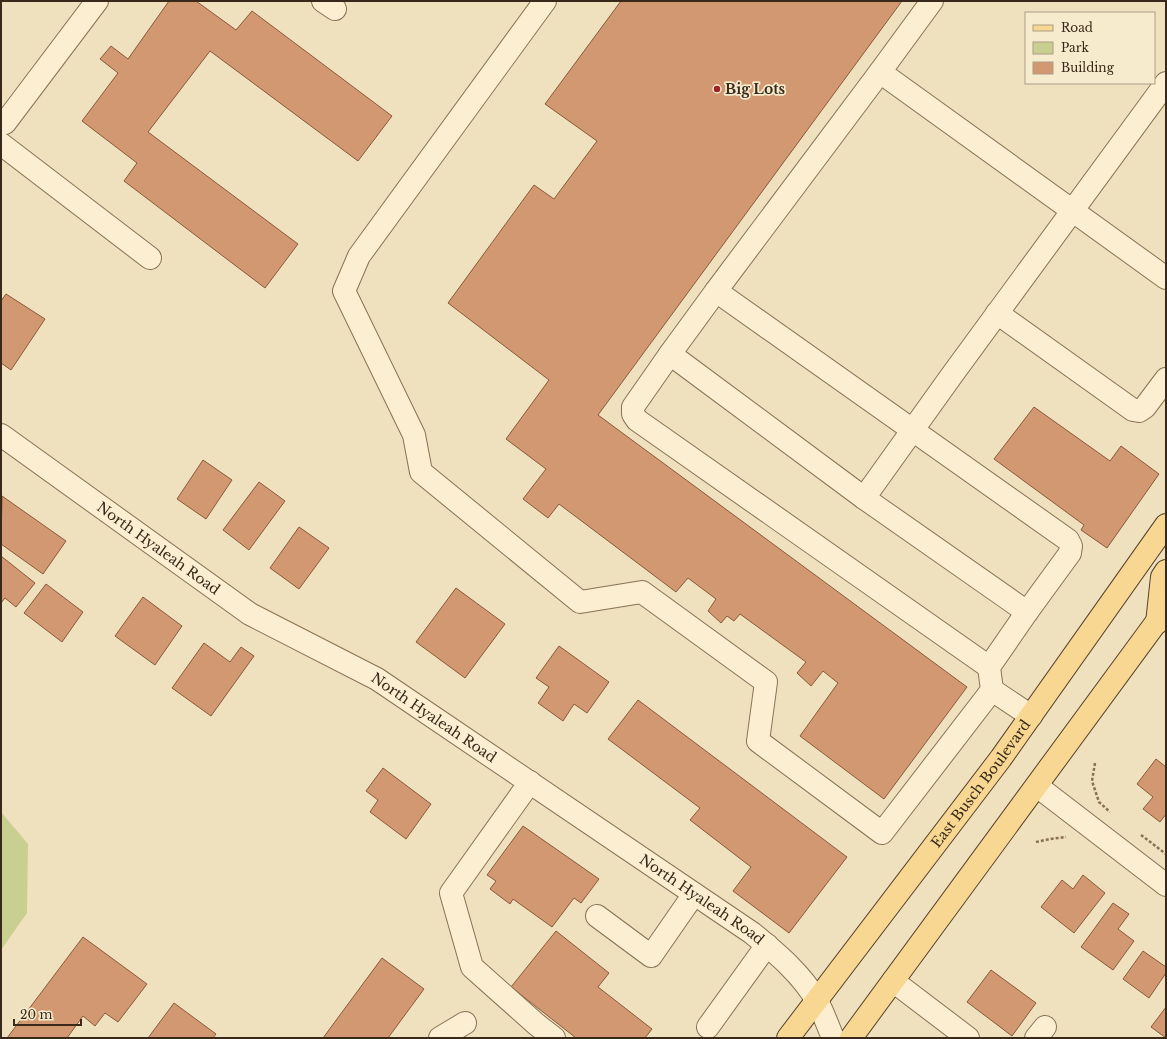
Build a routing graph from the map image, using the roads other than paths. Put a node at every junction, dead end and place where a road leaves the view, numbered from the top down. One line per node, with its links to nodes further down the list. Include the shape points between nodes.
1 (97, 1): 6 (street, via 5,123)
2 (545, 1): 23 (street, via 359,256 344,291 414,435 421,472 580,602 642,592 766,682 758,741 882,833)
3 (932, 1): 4 (street)
4 (880, 72): 8 (street); 11 (street)
5 (1166, 83): 8 (street)
6 (1, 124)
7 (1, 144): 9 (street)
8 (1073, 210): 10 (street); 12 (street)
9 (150, 258)
10 (1166, 278)
11 (716, 291): 13 (street); 15 (street)
12 (997, 313): 14 (street, via 1132,410 1138,411 1145,407); 15 (street)
13 (670, 354): 17 (street); 22 (street, via 633,407 633,414 637,420)
14 (1166, 379)
15 (912, 430): 17 (street); 20 (street, via 1068,540 1071,546 1070,553)
16 (1, 435): 25 (street, North Hyaleah Road, via 250,614 378,678)
17 (864, 498): 20 (street)
18 (1166, 524): 24 (main road, East Busch Boulevard)
19 (1166, 571): 21 (main road, via 1162,577)
20 (1027, 612): 22 (street)
21 (1163, 621): 26 (main road)
22 (989, 667): 23 (street)
23 (992, 690): 24 (street)
24 (1031, 716): 32 (main road, East Busch Boulevard)
25 (530, 782): 28 (street, North Hyaleah Road); 36 (street, via 451,893 472,967)
26 (1037, 786): 27 (street); 31 (main road)
27 (1166, 885)
28 (694, 894): 29 (street, via 651,956); 30 (street, North Hyaleah Road)
29 (597, 916)
30 (766, 945): 32 (street, North Hyaleah Road, via 792,968); 34 (street)
31 (893, 981): 39 (main road); 40 (street)
32 (817, 1001): 37 (main road, East Busch Boulevard); 38 (street, North Hyaleah Road)
33 (466, 1023): 35 (street)
34 (708, 1027)
35 (440, 1038)
36 (554, 1038)
37 (788, 1038)
38 (833, 1038)
39 (851, 1038)
40 (968, 1038)

